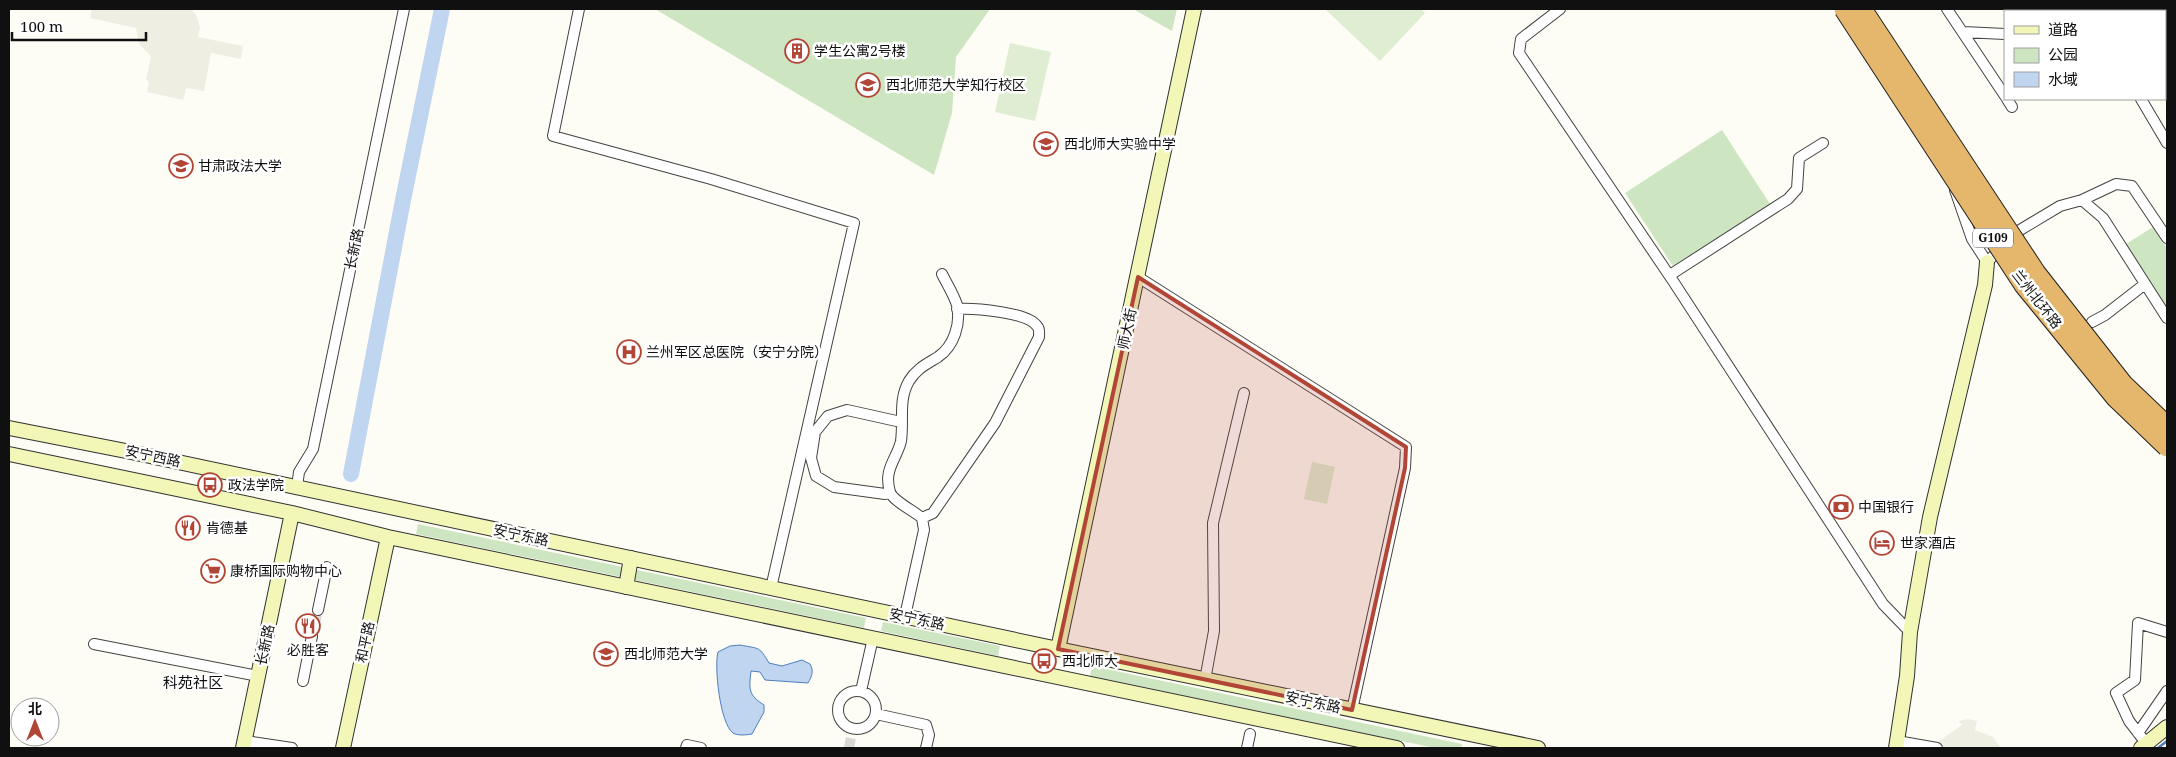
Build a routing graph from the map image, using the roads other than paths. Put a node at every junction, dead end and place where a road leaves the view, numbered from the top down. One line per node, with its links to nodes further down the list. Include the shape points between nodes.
1 (404, 9): 31 (street, 长新路, via 313,449 299,472)
2 (579, 9): 39 (street, via 553,136 854,222)
3 (1194, 9): 20 (main road, 师大街)
4 (1560, 9): 19 (street, via 1521,39 1519,53)
5 (1838, 9): 17 (street, via 1953,184 1972,239)
6 (1844, 9): 29 (highway, 兰州北环路 / G109, bridge, via 2024,285 2116,398)
7 (1862, 9): 27 (highway, 兰州北环路 / G109, bridge, via 2036,273 2123,384)
8 (1947, 9): 9 (street)
9 (1963, 32): 10 (street); 11 (street)
10 (2004, 34)
11 (2004, 95)
12 (2142, 100): 14 (street)
13 (1823, 143): 19 (street, via 1799,158 1797,189 1788,199)
14 (2167, 143)
15 (2082, 200): 16 (street, via 2116,184 2132,186); 17 (street, via 2060,206 2020,230); 21 (street, via 2102,218)
16 (2167, 238)
17 (1987, 262): 42 (main road, via 1985,285 1930,517)
18 (942, 274): 22 (street)
19 (1670, 275): 42 (street, via 1883,604)
20 (1138, 278): 47 (main road, 师大街); 53 (street, via 1406,447 1405,468)
21 (2145, 284): 23 (street); 24 (street)
22 (957, 309): 26 (street, via 955,334 950,346 940,356 919,367 909,381 902,400); 34 (street, via 979,308 1023,318 1036,324 1038,337 995,422 933,513)
23 (2167, 318)
24 (2092, 322)
25 (1244, 393): 49 (street, via 1213,523 1214,631)
26 (901, 422): 32 (street, via 900,444 888,471); 32 (street, via 847,410 828,416 815,432 811,458 816,476 834,487 884,494)
27 (2167, 426)
28 (9, 428): 31 (main road, 安宁西路)
29 (2167, 447)
30 (9, 454): 33 (main road, 安宁西路)
31 (297, 487): 36 (main road, 安宁东路)
32 (890, 492): 34 (street, via 895,500)
33 (292, 513): 35 (main road, 安宁东路); 48 (main road, 长新路)
34 (922, 518): 41 (street, via 924,530)
35 (388, 536): 38 (main road, 安宁东路); 61 (main road, 和平路)
36 (631, 558): 38 (main road); 39 (main road, 安宁东路)
37 (328, 567): 40 (street)
38 (626, 586): 45 (main road, 安宁东路)
39 (772, 588): 41 (main road, 安宁东路)
40 (318, 610)
41 (905, 616): 47 (main road, 安宁东路)
42 (1910, 632): 59 (main road)
43 (2167, 632): 57 (street, via 2138,623 2135,680 2116,693)
44 (312, 636): 50 (street)
45 (872, 638): 51 (street); 66 (main road, 安宁东路)
46 (94, 644): 48 (street)
47 (1058, 649): 49 (main road, 安宁东路)
48 (258, 676): 58 (main road, 长新路)
49 (1205, 680): 53 (main road, 安宁东路)
50 (303, 681)
51 (861, 691): 54 (street, via 874,700); 54 (street, via 853,691 841,699 838,706 840,721 852,733 868,727)
52 (2167, 691): 57 (street)
53 (1352, 710): 67 (main road, 安宁东路)
54 (876, 714): 64 (street, via 926,725 929,735)
55 (2167, 727): 57 (main road)
56 (1250, 734): 65 (street)
57 (2142, 741)
58 (244, 745): 60 (street)
59 (1896, 745): 68 (street)
60 (290, 748)
61 (343, 748)
62 (686, 748): 63 (street, via 687,745)
63 (701, 748)
64 (926, 748)
65 (1247, 748)
66 (1397, 748)
67 (1538, 748)
68 (1937, 748)

